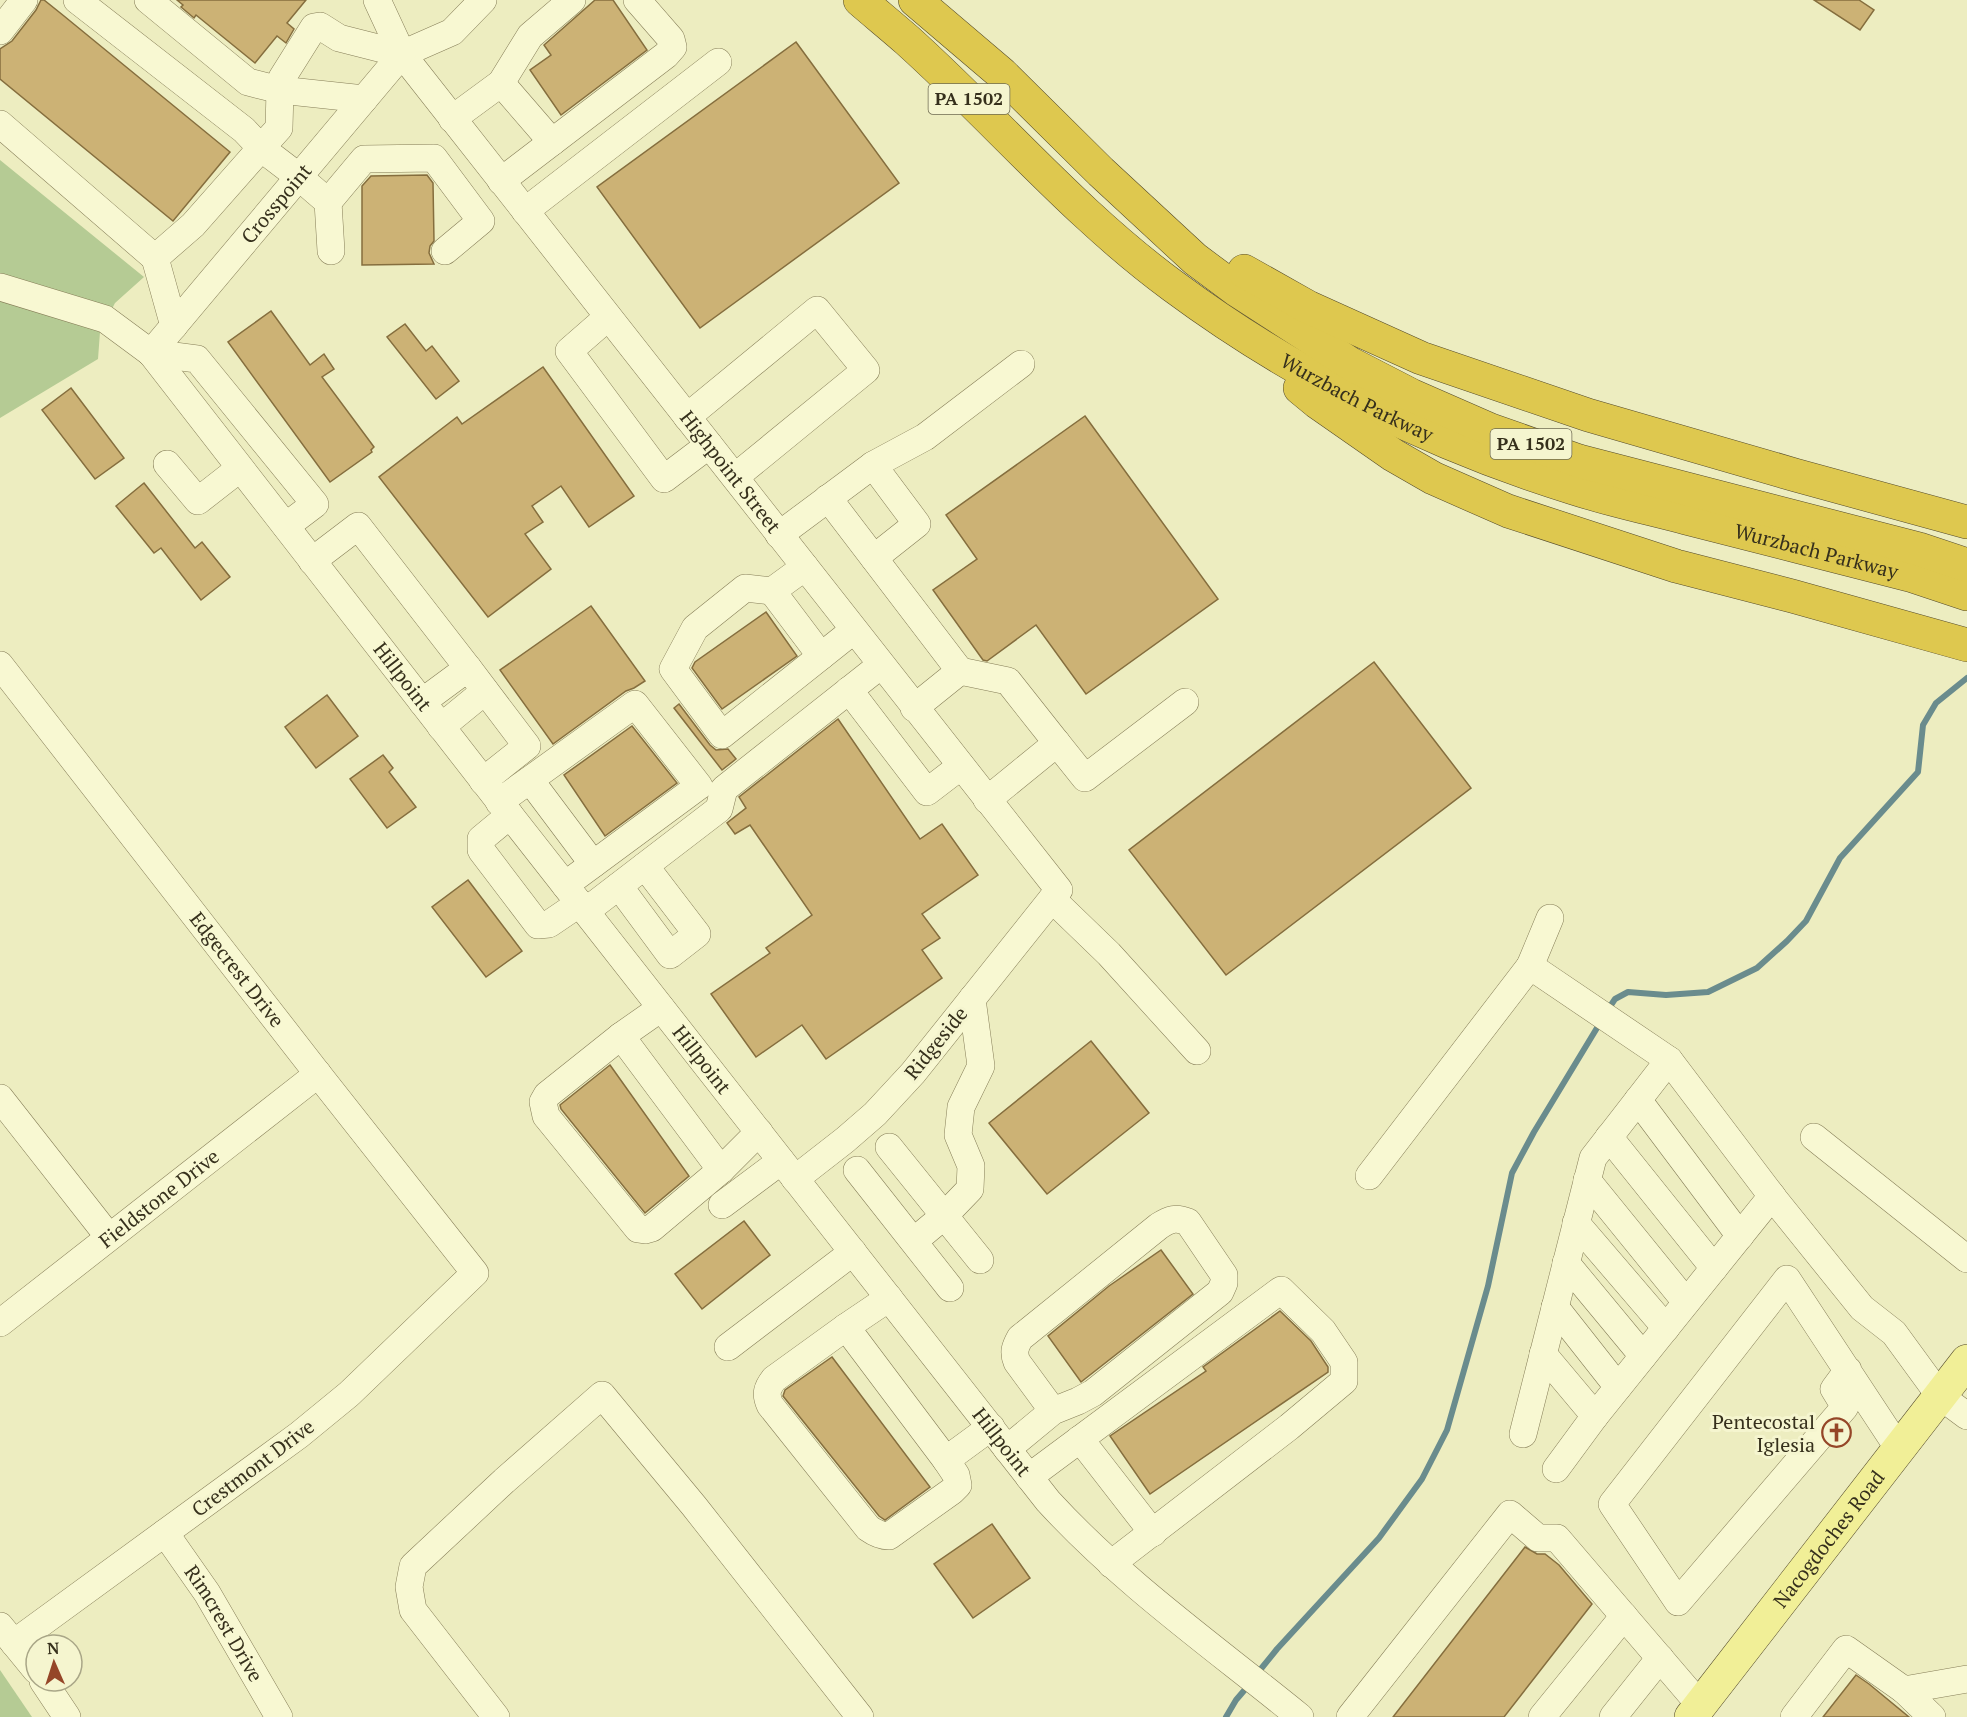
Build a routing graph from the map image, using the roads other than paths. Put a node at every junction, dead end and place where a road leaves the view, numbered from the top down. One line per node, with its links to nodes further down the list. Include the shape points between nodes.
1 (24, 0): 10 (street)
2 (77, 0): 19 (street)
3 (148, 0): 14 (street, via 248,82)
4 (483, 0): 11 (street, via 452,32)
5 (572, 0): 13 (street, via 530,36)
6 (637, 0): 18 (street, via 673,47)
7 (860, 0): 30 (highway, Wurzbach Parkway / PA 1502, via 915,48 1074,203 1171,285)
8 (915, 0): 24 (highway, Wurzbach Parkway / PA 1502, via 1002,74)
9 (375, 1): 11 (street, Highpoint Street)
10 (0, 31)
11 (402, 54): 14 (street, via 339,38 320,26 314,27 282,78); 15 (street, Crosspoint); 16 (street, Highpoint Street)
12 (718, 62): 23 (street)
13 (501, 83): 16 (street); 18 (street)
14 (280, 90): 15 (street); 19 (street, via 279,128)
15 (364, 99): 20 (street, Crosspoint)
16 (452, 118): 21 (street, Highpoint Street)
17 (0, 124): 27 (street)
18 (552, 142): 21 (street)
19 (261, 147): 20 (street); 27 (street, via 193,225)
20 (299, 177): 22 (street); 31 (street, Crosspoint)
21 (501, 181): 23 (street, Highpoint Street)
22 (328, 202): 25 (street); 26 (street, via 363,159 434,158 481,221)
23 (525, 211): 29 (street, Highpoint Street)
24 (1146, 214): 41 (highway, via 1308,308 1421,358 1588,415); 46 (highway, Wurzbach Parkway / PA 1502, via 1195,259 1238,291 1351,364 1491,430 1579,461 1919,549)
25 (331, 251)
26 (445, 251)
27 (155, 258): 31 (street)
28 (0, 287): 32 (street, via 105,319)
29 (608, 317): 34 (street, Highpoint Street); 35 (street, via 569,351 664,479)
30 (1221, 321): 49 (highway, Wurzbach Parkway / PA 1502, via 1333,388 1481,456 1574,489 1913,576); 51 (highway, via 1317,402 1393,455 1508,511 1676,566)
31 (174, 326): 32 (street, Crosspoint)
32 (151, 353): 38 (street, Hillpoint); 42 (street, via 197,359 315,504)
33 (1021, 364): 37 (street, via 925,437)
34 (687, 417): 35 (street, Highpoint Street); 39 (street, via 817,310 866,370)
35 (709, 445): 39 (street, Highpoint Street)
36 (167, 464): 38 (street, via 198,501)
37 (873, 465): 40 (street); 44 (street, via 917,524)
38 (239, 469): 42 (street, Hillpoint)
39 (735, 477): 43 (street, Highpoint Street)
40 (828, 498): 43 (street); 44 (street)
41 (1967, 522)
42 (285, 526): 45 (street, Hillpoint)
43 (779, 535): 47 (street, Highpoint Street)
44 (874, 558): 56 (street)
45 (312, 561): 55 (street, via 358,526); 59 (street, Hillpoint)
46 (1967, 565)
47 (805, 567): 48 (street); 50 (street, Highpoint Street)
48 (772, 591): 52 (street); 52 (street, via 745,588 695,628 673,669 715,726 722,735)
49 (1967, 594)
50 (854, 630): 52 (street); 54 (street, Highpoint Street)
51 (1967, 645)
52 (821, 656)
53 (0, 665): 80 (street, Edgecrest Drive)
54 (881, 665): 57 (street); 61 (street, Highpoint Street)
55 (468, 668): 58 (street); 59 (street)
56 (960, 671): 61 (street); 63 (street, via 1008,681)
57 (849, 690): 64 (street, via 927,792); 69 (street, via 724,789 719,809)
58 (485, 691): 62 (street); 66 (street, via 527,746)
59 (422, 702): 62 (street, Hillpoint)
60 (1185, 702): 63 (street, via 1085,778)
61 (914, 708): 64 (street, Highpoint Street)
62 (441, 727): 66 (street, Hillpoint)
63 (1057, 743): 67 (street)
64 (961, 766): 67 (street, Highpoint Street)
65 (530, 780): 66 (street); 68 (street); 68 (street, via 636,704 699,786)
66 (498, 799): 72 (street, Hillpoint); 72 (street, via 481,850 538,925 549,924)
67 (987, 800): 71 (street, Highpoint Street)
68 (593, 864): 72 (street)
69 (645, 866): 70 (street); 70 (street, via 697,934 670,955)
70 (618, 886): 72 (street)
71 (1055, 895): 75 (street, Ridgeside); 78 (street, Highpoint Street)
72 (577, 900): 76 (street, Hillpoint)
73 (1550, 918): 74 (street)
74 (1530, 966): 79 (street); 90 (street)
75 (972, 999): 88 (street, Ridgeside, via 875,1114 845,1140); 94 (street, via 981,1066 960,1107 958,1135 971,1167 970,1189)
76 (661, 1008): 77 (street); 83 (street, Hillpoint)
77 (621, 1036): 87 (street); 87 (street, via 547,1095 543,1102 546,1116 638,1228 652,1228)
78 (1197, 1051)
79 (1669, 1060): 82 (street); 92 (street)
80 (318, 1074): 97 (street, Fieldstone Drive); 104 (street, Edgecrest Drive)
81 (0, 1098): 97 (street)
82 (1638, 1100): 84 (street); 96 (street)
83 (759, 1132): 87 (street); 88 (street, Hillpoint)
84 (1609, 1137): 91 (street, via 1593,1158); 103 (street)
85 (1814, 1137): 100 (street)
86 (889, 1147): 94 (street)
87 (721, 1170)
88 (788, 1170): 93 (street, Ridgeside); 99 (street, Hillpoint)
89 (857, 1170): 98 (street)
90 (1369, 1176)
91 (1587, 1180): 95 (street); 107 (street)
92 (1772, 1196): 96 (street); 118 (street, via 1862,1308 1894,1333)
93 (722, 1205)
94 (944, 1216): 98 (street); 101 (street)
95 (1576, 1223): 102 (street); 111 (street)
96 (1740, 1236): 103 (street)
97 (109, 1237): 109 (street, Fieldstone Drive)
98 (914, 1241): 105 (street)
99 (853, 1252): 106 (street, Hillpoint); 112 (street)
100 (1967, 1259)
101 (980, 1260)
102 (1566, 1263): 108 (street); 114 (street)
103 (1713, 1269): 107 (street)
104 (475, 1273): 130 (street, Crestmont Drive, via 350,1394)
105 (950, 1288)
106 (889, 1298): 110 (street); 122 (street, Hillpoint)
107 (1686, 1302): 111 (street)
108 (1555, 1307): 113 (street); 117 (street)
109 (0, 1323)
110 (846, 1327): 127 (street); 127 (street, via 774,1379 766,1396 770,1404 876,1534 889,1536 958,1485)
111 (1666, 1329): 114 (street)
112 (728, 1347)
113 (1543, 1354): 120 (street); 123 (street)
114 (1644, 1356): 117 (street)
115 (1967, 1360): 118 (main road, Nacogdoches Road)
116 (1848, 1370): 116 (street, via 1787,1279 1612,1504 1678,1602 1845,1407 1834,1389); 126 (street)
117 (1618, 1387): 120 (street)
118 (1940, 1396): 121 (street); 126 (main road, Nacogdoches Road)
119 (1053, 1411): 119 (street, via 1093,1393 1220,1292 1224,1275 1188,1222 1170,1219 1159,1226 1020,1338 1015,1347 1017,1362); 125 (street)
120 (1595, 1416): 128 (street)
121 (1967, 1416)
122 (991, 1427): 125 (street, Hillpoint); 127 (street)
123 (1523, 1434)
124 (1080, 1439): 129 (street); 131 (street); 131 (street, via 1281,1290 1323,1331 1344,1362 1344,1381)
125 (1007, 1449): 129 (street, Hillpoint)
126 (1899, 1449): 140 (main road, Nacogdoches Road)
127 (946, 1460)
128 (1556, 1468)
129 (1029, 1477): 132 (street, Hillpoint, via 1072,1527)
130 (165, 1533): 134 (street, Crestmont Drive); 143 (street, Rimcrest Drive, via 207,1593)
131 (1153, 1533): 132 (street)
132 (1111, 1564): 146 (street, Hillpoint)
133 (1624, 1616): 136 (street); 141 (street, via 1557,1538 1538,1538 1510,1514); 147 (street)
134 (7, 1634): 135 (street)
135 (24, 1655)
136 (1660, 1658): 140 (street); 148 (street)
137 (1967, 1678): 138 (street)
138 (1904, 1690): 149 (street, via 1846,1649); 150 (street)
139 (52, 1693): 142 (street)
140 (1696, 1711)
141 (1357, 1714)
142 (67, 1717)
143 (279, 1717)
144 (496, 1717): 145 (street, via 413,1610 408,1587 413,1566 602,1395)
145 (860, 1717)
146 (1300, 1717)
147 (1542, 1717)
148 (1613, 1717)
149 (1794, 1717)
150 (1932, 1717)

